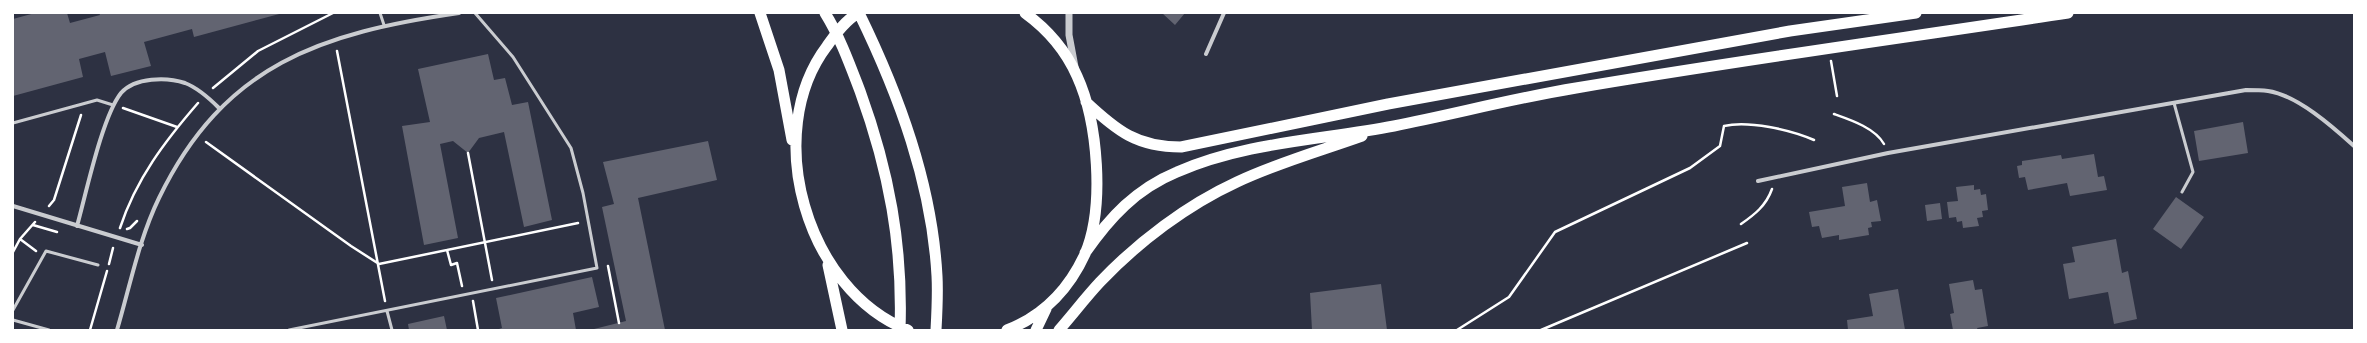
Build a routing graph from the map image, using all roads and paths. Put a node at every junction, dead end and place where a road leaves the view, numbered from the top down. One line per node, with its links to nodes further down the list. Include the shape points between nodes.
1 (380, 13): 13 (lane)
2 (459, 13): 12 (street)
3 (475, 13): 39 (lane, via 513,57 570,148)
4 (760, 13): 33 (highway, via 780,70)
5 (825, 13): 66 (highway, via 852,69 873,127 888,183 902,283)
6 (859, 13): 33 (highway, via 836,33 819,56 808,80 802,102); 68 (highway, via 882,59 921,174 937,275)
7 (1026, 13): 16 (highway, via 1053,38)
8 (1069, 13): 16 (street)
9 (1224, 13): 15 (street)
10 (1916, 13): 17 (highway, via 1758,37 1388,104 1181,147 1160,147 1140,142 1105,120)
11 (2068, 13): 25 (highway, via 1574,88)
12 (425, 15): 13 (street)
13 (384, 25): 14 (street)
14 (334, 38): 20 (street, via 279,63 247,84); 51 (path)
15 (1206, 54)
16 (1077, 75): 17 (highway)
17 (1086, 102): 48 (highway, via 1094,136 1096,171 1093,223)
18 (2174, 103): 29 (street, via 2246,90 2269,91 2292,99 2326,122); 32 (street); 36 (lane, via 2193,172)
19 (113, 105): 20 (street, via 122,92 138,82 158,79 184,83 199,91); 23 (lane, via 97,100); 24 (path); 41 (street)
20 (219, 108): 26 (street)
21 (81, 113): 38 (path, via 54,200)
22 (1834, 114): 32 (path, via 1880,138)
23 (13, 123)
24 (177, 126)
25 (1391, 127): 48 (highway, via 1235,152 1177,171 1125,203 1104,226); 71 (highway, via 1280,164 1236,182 1201,202 1131,253 1100,282)
26 (197, 137): 28 (path); 45 (street, via 158,198)
27 (1814, 140): 72 (path, via 1796,132 1737,123 1724,126 1720,146 1690,168 1555,232 1509,297)
28 (206, 143): 30 (path); 51 (path)
29 (2354, 146)
30 (202, 148)
31 (468, 153): 43 (path)
32 (1888, 153): 34 (street)
33 (795, 154): 50 (highway, via 800,185 813,230)
34 (1776, 178): 35 (street); 40 (path, via 1769,196 1758,213)
35 (1758, 181)
36 (2182, 192)
37 (13, 206): 38 (street)
38 (42, 215): 41 (street); 42 (path)
39 (588, 220): 43 (path); 53 (lane, via 597,268)
40 (1741, 224)
41 (77, 226): 45 (street)
42 (20, 239): 47 (path); 49 (path)
43 (486, 242): 46 (path); 53 (path)
44 (1747, 243): 73 (path)
45 (142, 245): 61 (street)
46 (447, 250): 51 (path); 55 (path, via 451,264 457,263)
47 (13, 252)
48 (1085, 253): 56 (highway, via 1071,278)
49 (43, 256): 52 (lane, via 46,251); 57 (lane)
50 (827, 261): 65 (highway); 67 (highway, via 856,296 880,315)
51 (378, 264): 58 (path)
52 (98, 265)
53 (493, 288): 54 (lane)
54 (472, 293): 55 (lane); 64 (path)
55 (463, 295): 58 (lane)
56 (1046, 309): 69 (highway); 70 (highway)
57 (13, 310)
58 (387, 311): 62 (lane); 63 (lane)
59 (13, 320): 60 (lane)
60 (49, 330)
61 (117, 330)
62 (289, 330)
63 (392, 330)
64 (478, 330)
65 (842, 330)
66 (900, 330)
67 (908, 330)
68 (936, 330)
69 (1007, 330)
70 (1036, 330)
71 (1059, 330)
72 (1457, 330)
73 (1541, 330)

